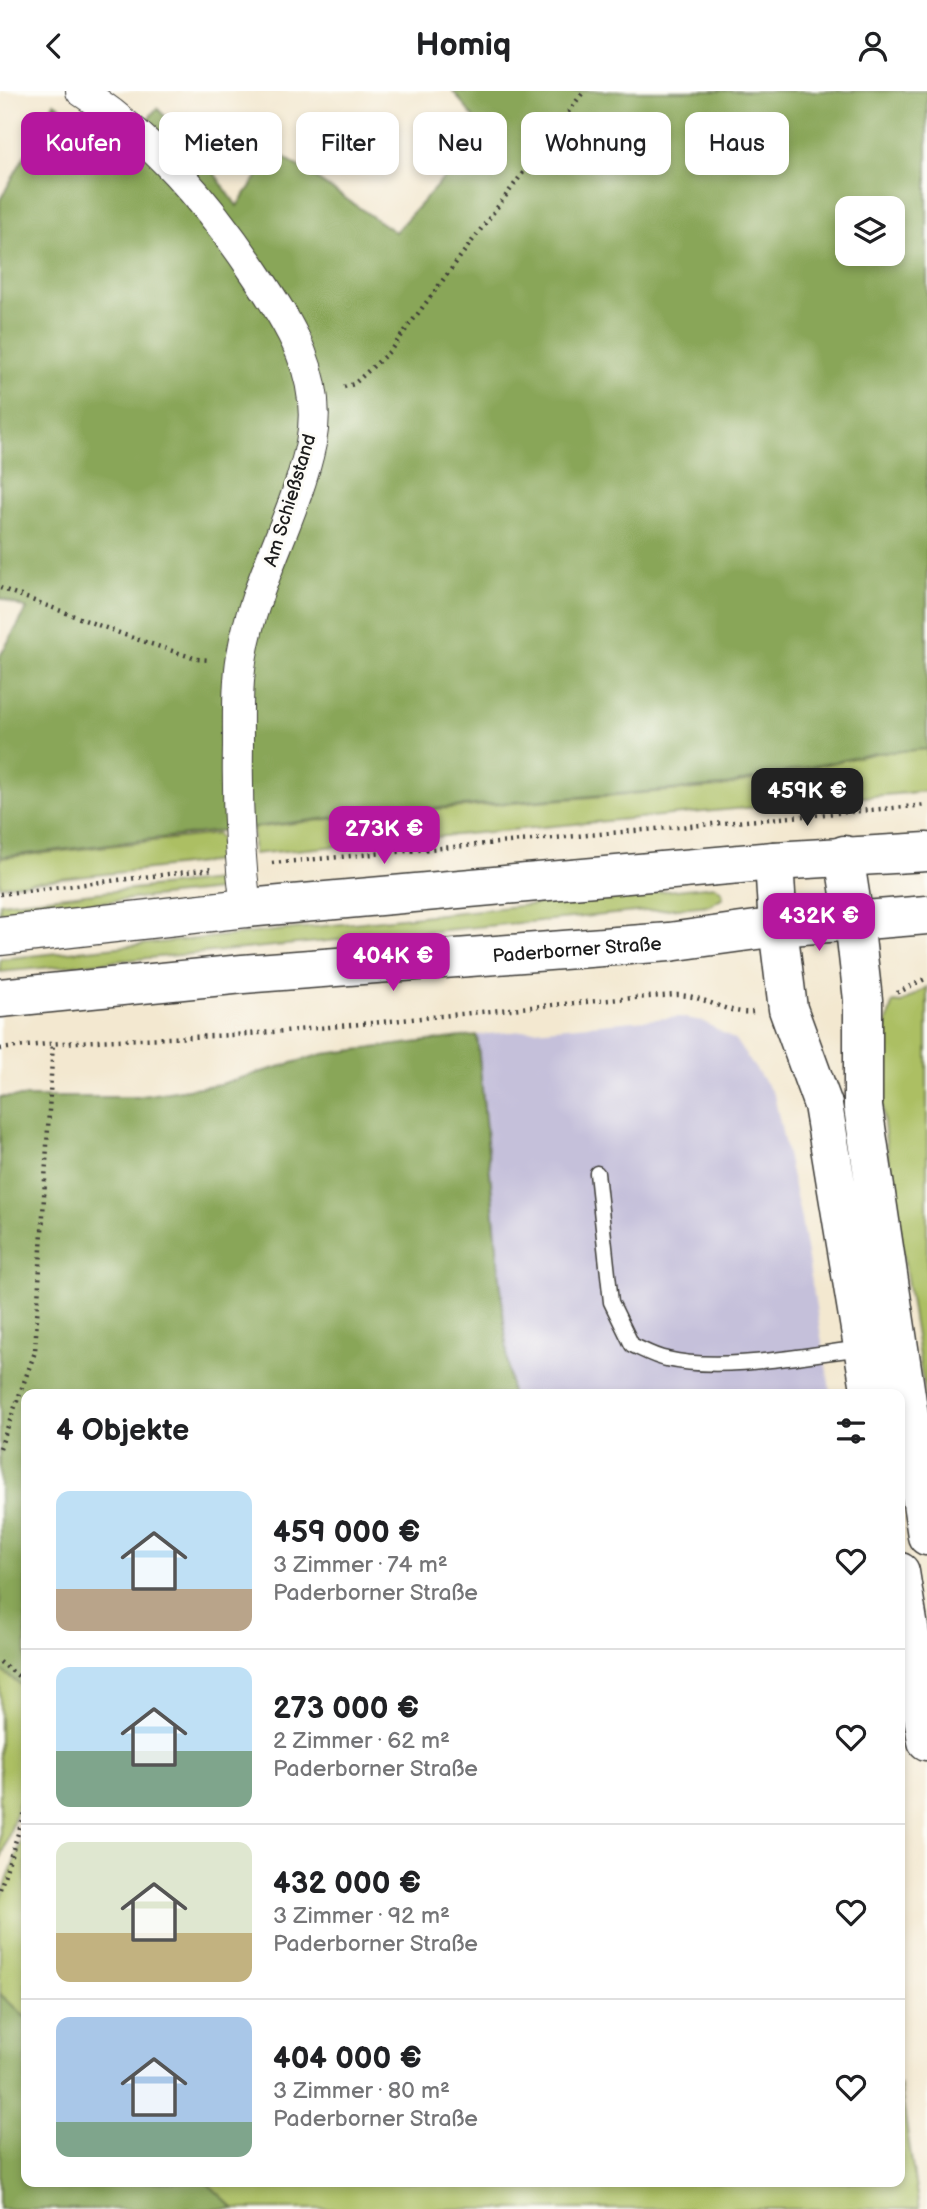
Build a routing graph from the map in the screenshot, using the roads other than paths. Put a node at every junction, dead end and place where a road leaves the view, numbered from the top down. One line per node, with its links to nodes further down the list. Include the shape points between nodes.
1 (81, 91): 5 (street, Am Schießstand, via 110,110 172,165 218,218 290,327 306,362 314,396 311,443 242,653 237,740)
2 (927, 852): 3 (main road)
3 (844, 855): 4 (main road); 7 (main road)
4 (774, 861): 5 (main road); 8 (main road)
5 (246, 908): 9 (main road)
6 (927, 915): 7 (main road, Paderborner Straße)
7 (854, 920): 8 (main road, Paderborner Straße); 14 (main road, via 863,1000 863,1107)
8 (778, 927): 10 (main road, Paderborner Straße, via 669,942 243,974); 12 (main road, via 788,1009 823,1105)
9 (0, 936)
10 (0, 998)
11 (597, 1173): 12 (lane, via 611,1302 632,1345 666,1359 699,1363)
12 (863, 1347): 13 (main road)
13 (870, 1389)
14 (927, 1536)
15 (905, 1603): 16 (main road)
16 (927, 1741)

